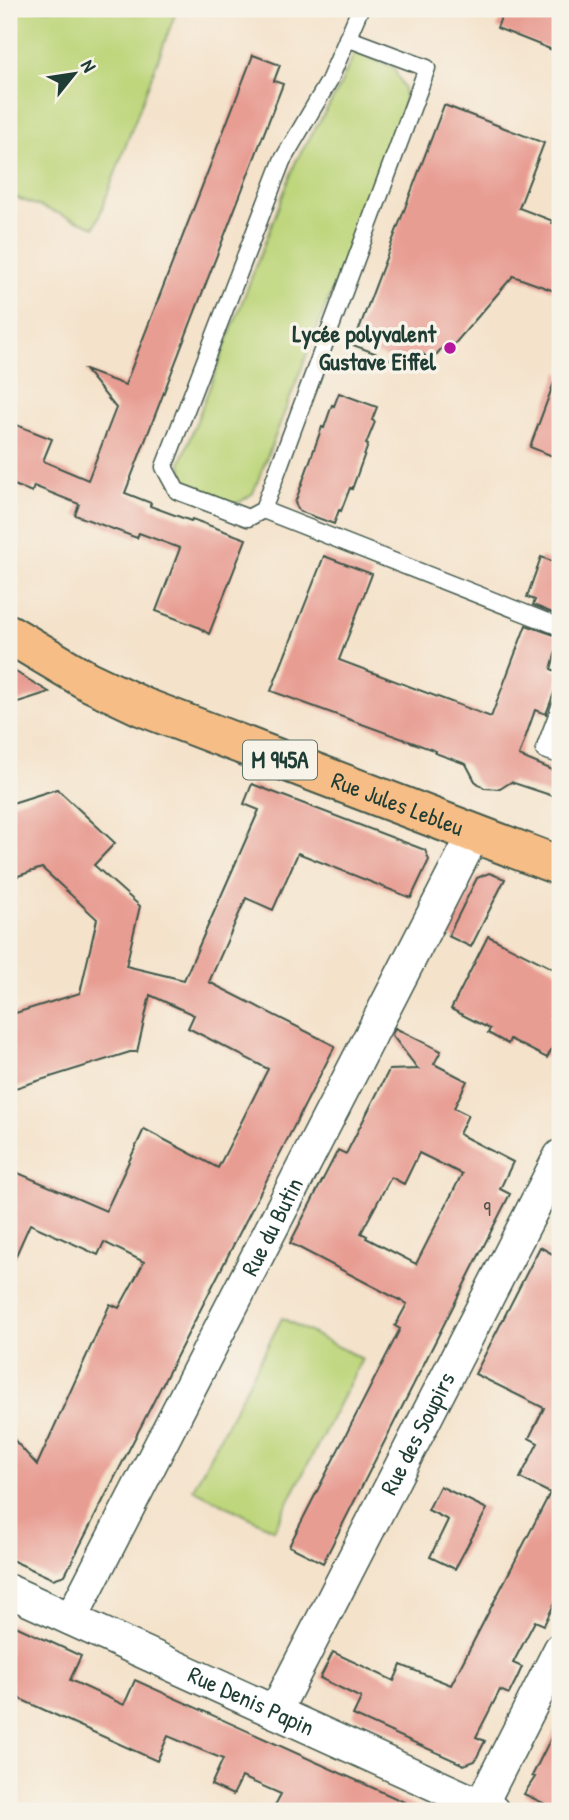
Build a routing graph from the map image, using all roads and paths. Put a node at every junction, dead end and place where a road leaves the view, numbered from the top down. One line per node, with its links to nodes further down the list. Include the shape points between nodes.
1 (360, 9): 2 (lane)
2 (347, 38): 3 (lane, via 427,68); 3 (lane, via 329,80 282,161 164,467 177,491 248,518)
3 (263, 510): 4 (lane)
4 (560, 627)
5 (9, 634): 8 (main road, Rue Jules Lebleu / M 945A, via 143,707)
6 (560, 707): 7 (lane, via 544,750)
7 (560, 755)
8 (474, 834): 9 (main road, Rue Jules Lebleu / M 945A); 12 (street, Rue du Butin)
9 (560, 866)
10 (560, 1156): 14 (street, Rue des Soupirs)
11 (9, 1591): 12 (street, Rue Denis Papin)
12 (71, 1619): 14 (street, Rue Denis Papin)
13 (560, 1649): 15 (street)
14 (275, 1712): 15 (street, Rue Denis Papin)
15 (484, 1809)

